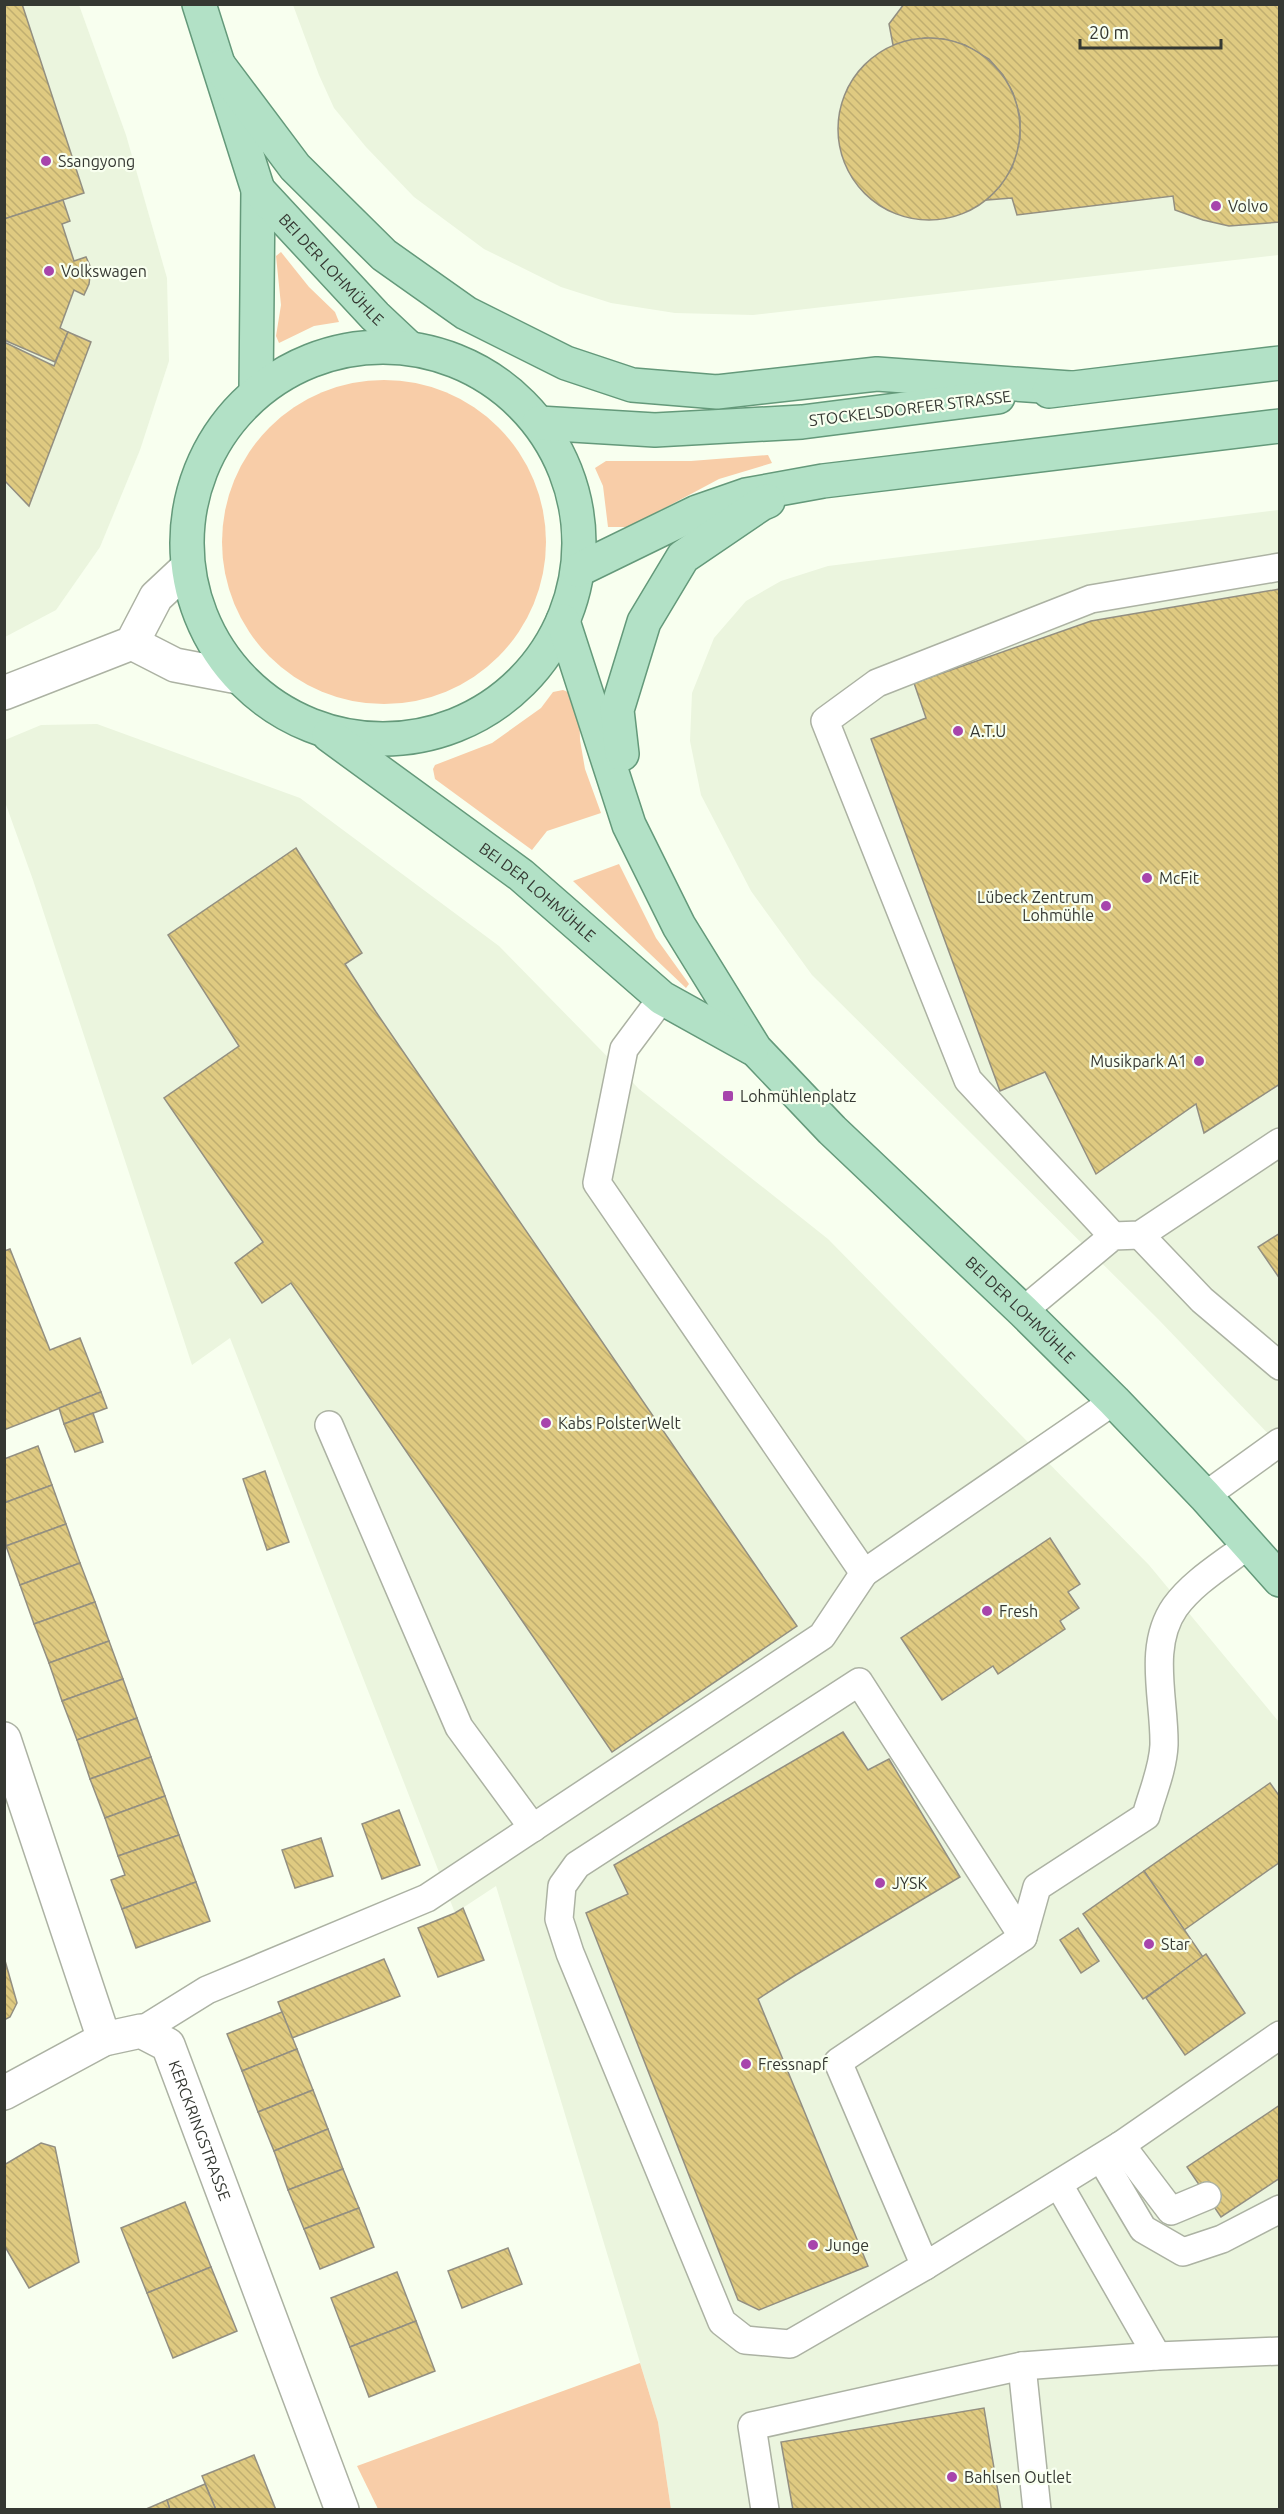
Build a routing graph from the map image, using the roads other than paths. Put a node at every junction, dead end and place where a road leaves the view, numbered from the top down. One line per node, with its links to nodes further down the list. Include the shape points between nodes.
1 (199, 4): 2 (main road, BEI DER LOHMÜHLE)
2 (220, 67): 3 (main road, BEI DER LOHMÜHLE); 6 (main road, via 295,167 384,255 466,313 566,363 632,385 717,392 877,374)
3 (258, 190): 4 (main road, BEI DER LOHMÜHLE); 7 (main road, BEI DER LOHMÜHLE)
4 (408, 347): 7 (main road, via 348,349 314,358); 8 (main road, via 457,360 492,378)
5 (1280, 363): 6 (main road, STOCKELSDORFER STRASSE)
6 (1070, 388): 8 (main road, STOCKELSDORFER STRASSE, via 802,422 655,430)
7 (256, 392): 12 (main road, via 216,438 195,484 188,518)
8 (540, 423): 13 (main road, via 564,465 576,504)
9 (1280, 426): 10 (main road)
10 (824, 481): 13 (main road, via 746,495 697,512); 19 (main road, via 761,504 683,557 644,622 618,710)
11 (1280, 567): 24 (lane, via 1091,599 877,683 825,721 968,1080)
12 (188, 568): 15 (street, via 156,597); 16 (main road, via 200,617 216,649)
13 (578, 570): 14 (main road)
14 (563, 621): 18 (main road, via 545,654 522,682 469,720 405,739 364,739); 19 (main road, BEI DER LOHMÜHLE)
15 (132, 643): 16 (street, via 175,665); 17 (street)
16 (238, 677): 18 (main road, via 264,700)
17 (4, 693)
18 (323, 731): 20 (main road, BEI DER LOHMÜHLE, via 521,874)
19 (629, 825): 21 (main road, BEI DER LOHMÜHLE, via 679,926)
20 (662, 998): 21 (main road, BEI DER LOHMÜHLE); 32 (lane, via 624,1049 597,1183)
21 (755, 1049): 25 (main road, BEI DER LOHMÜHLE, via 832,1130)
22 (1280, 1142): 23 (lane)
23 (1140, 1235): 24 (lane); 26 (lane, via 1202,1300)
24 (1113, 1236): 25 (lane)
25 (1023, 1311): 27 (main road, BEI DER LOHMÜHLE)
26 (1280, 1366)
27 (1114, 1401): 30 (main road, BEI DER LOHMÜHLE); 32 (lane)
28 (329, 1425): 35 (lane, via 459,1727)
29 (1280, 1442): 30 (lane)
30 (1205, 1496): 31 (main road, BEI DER LOHMÜHLE)
31 (1248, 1545): 33 (main road, BEI DER LOHMÜHLE); 36 (lane, via 1191,1588 1174,1608 1161,1638 1164,1747 1146,1816 1037,1887)
32 (864, 1573): 35 (lane, via 822,1635)
33 (1280, 1580)
34 (4, 1739): 39 (street)
35 (533, 1828): 37 (lane, via 427,1898 207,1990)
36 (1023, 1936): 45 (lane, via 838,2062); 45 (lane, via 859,1682 577,1865 562,1886 559,1919 570,1953 722,2322 745,2340 790,2344)
37 (141, 2031): 39 (street); 49 (street, KERCKRINGSTRASSE, via 168,2045)
38 (1280, 2035): 41 (lane)
39 (104, 2039): 40 (street)
40 (4, 2093)
41 (1111, 2151): 42 (lane); 43 (lane, via 1171,2211); 44 (lane, via 1143,2229 1183,2252 1222,2239)
42 (1059, 2185): 45 (lane); 47 (lane)
43 (1207, 2196)
44 (1280, 2209)
45 (925, 2266)
46 (1280, 2351): 47 (lane)
47 (1157, 2356): 48 (lane)
48 (1022, 2366): 50 (lane, via 752,2426); 51 (lane)
49 (342, 2510)
50 (765, 2510)
51 (1037, 2510)

